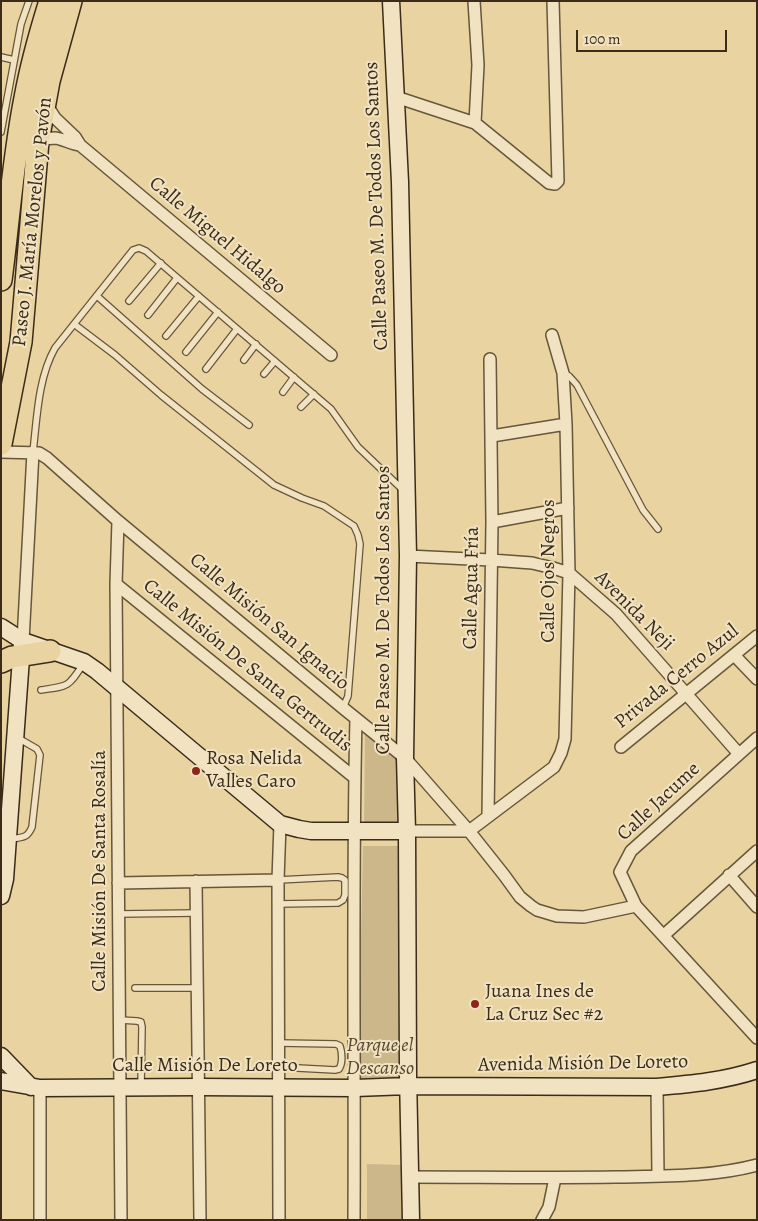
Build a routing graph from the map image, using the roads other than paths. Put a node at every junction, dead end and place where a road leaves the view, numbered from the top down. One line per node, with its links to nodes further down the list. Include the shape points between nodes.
1 (29, 1): 8 (lane)
2 (50, 1): 16 (highway, Paseo J. María Morelos y Pavón, via 25,98)
3 (71, 1): 10 (highway, Paseo J. María Morelos y Pavón)
4 (391, 1): 9 (main road, Calle Paseo M. De Todos Los Santos)
5 (474, 1): 11 (street, via 478,65)
6 (553, 1): 11 (street, via 558,181 549,184)
7 (1, 57): 8 (lane)
8 (14, 60): 12 (lane)
9 (396, 97): 11 (street); 46 (main road, Calle Paseo M. De Todos Los Santos)
10 (45, 103): 13 (highway, Paseo J. María Morelos y Pavón); 14 (street, Calle Miguel Hidalgo, via 50,113)
11 (475, 124)
12 (1, 132)
13 (38, 141): 14 (street, Calle Miguel Hidalgo, via 56,138); 43 (highway, Paseo J. María Morelos y Pavón, via 21,342)
14 (80, 145): 29 (street, Calle Miguel Hidalgo)
15 (161, 263): 17 (lane); 18 (lane, via 146,251 133,250); 20 (lane)
16 (2, 274)
17 (178, 278): 19 (lane); 22 (lane)
18 (96, 296): 23 (lane); 40 (lane, via 202,389)
19 (198, 296): 21 (lane); 26 (lane)
20 (129, 301)
21 (218, 312): 24 (lane); 28 (lane)
22 (148, 315)
23 (74, 324): 45 (lane, via 55,348 44,372); 66 (lane, via 274,485 324,506 354,526 360,544 348,696)
24 (237, 328): 27 (lane); 33 (lane)
25 (552, 335): 34 (street, Calle Ojos Negros)
26 (166, 336)
27 (256, 344): 31 (lane); 32 (lane)
28 (186, 352)
29 (331, 355)
30 (490, 359): 42 (street, Calle Agua Fría)
31 (244, 360)
32 (275, 361): 35 (lane); 36 (lane)
33 (206, 369)
34 (563, 373): 41 (street, Calle Ojos Negros); 50 (lane, via 577,385 643,510)
35 (264, 374)
36 (294, 377): 37 (lane); 38 (lane)
37 (282, 392)
38 (314, 394): 39 (lane); 46 (lane, via 331,408 358,448)
39 (301, 407)
40 (249, 424)
41 (566, 424): 42 (street); 47 (street, Calle Ojos Negros)
42 (492, 436): 49 (street, Calle Agua Fría)
43 (1, 444)
44 (1, 452): 45 (street)
45 (33, 452): 48 (street, Calle Misión San Ignacio, via 47,458); 57 (street)
46 (406, 493): 51 (main road, Calle Paseo M. De Todos Los Santos)
47 (568, 508): 49 (street); 53 (street, Calle Ojos Negros)
48 (118, 521): 54 (street, Calle Misión De Santa Rosalía); 66 (street, Calle Misión San Ignacio)
49 (492, 522): 52 (street, Calle Agua Fría)
50 (658, 529)
51 (408, 556): 52 (street, Avenida Neji); 72 (main road, Calle Paseo M. De Todos Los Santos)
52 (491, 560): 53 (street, Avenida Neji, via 532,564); 74 (street, Calle Agua Fría)
53 (570, 573): 65 (street, Avenida Neji, via 616,614); 74 (street, Calle Ojos Negros, via 565,739 561,753 554,767)
54 (116, 584): 63 (street, Calle Misión De Santa Rosalía); 73 (street, Calle Misión De Santa Gertrudis)
55 (1, 627): 57 (main road)
56 (757, 636): 59 (street, Privada Cerro Azul)
57 (22, 648): 58 (highway); 60 (highway); 68 (main road)
58 (50, 651): 61 (main road)
59 (734, 655): 62 (street); 65 (street, Privada Cerro Azul)
60 (1, 662)
61 (84, 662): 63 (main road); 64 (lane, via 71,683)
62 (757, 679)
63 (118, 687): 75 (main road); 84 (street, Calle Misión De Santa Rosalía)
64 (41, 690)
65 (686, 694): 70 (street, Privada Cerro Azul); 71 (street, Avenida Neji)
66 (343, 708): 67 (street, Calle Misión San Ignacio)
67 (356, 719): 72 (street, Calle Misión San Ignacio); 73 (street, Calle Misión De Santa Gertrudis)
68 (16, 737): 79 (main road); 79 (lane, via 37,749 40,755 32,827 25,837)
69 (757, 738): 71 (street, Calle Jacume)
70 (621, 747)
71 (739, 754): 87 (street, Calle Jacume, via 631,851 620,872)
72 (405, 758): 77 (main road, Calle Paseo M. De Todos Los Santos); 78 (street, Calle Misión San Ignacio)
73 (355, 778): 76 (street, Calle Misión De Santa Gertrudis)
74 (488, 816): 78 (street)
75 (280, 824): 76 (main road, via 311,831); 82 (street)
76 (354, 831): 77 (main road); 108 (street, Calle Misión De Santa Gertrudis)
77 (407, 831): 78 (street); 101 (main road, Calle Paseo M. De Todos Los Santos)
78 (469, 831): 87 (street, Calle Misión San Ignacio, via 520,897 537,910 557,916 584,916)
79 (8, 839): 85 (main road)
80 (757, 852): 81 (street)
81 (729, 875): 88 (street); 91 (street)
82 (278, 880): 83 (street); 86 (street); 86 (lane, via 338,877 345,880 343,900 338,903)
83 (196, 881): 84 (street); 89 (street)
84 (118, 883): 90 (street, Calle Misión De Santa Rosalía)
85 (1, 896)
86 (278, 904): 96 (street)
87 (636, 906): 91 (street)
88 (757, 907)
89 (197, 912): 90 (lane); 93 (street)
90 (118, 914): 94 (street, Calle Misión De Santa Rosalía)
91 (664, 935): 95 (street)
92 (135, 988): 93 (lane)
93 (198, 988): 105 (street)
94 (120, 1020): 103 (street, Calle Misión De Santa Rosalía); 104 (lane, via 141,1022)
95 (757, 1038)
96 (279, 1043): 98 (street); 98 (lane, via 336,1044 341,1049 341,1066 336,1070)
97 (1, 1056): 102 (main road)
98 (279, 1067): 107 (street)
99 (757, 1070): 106 (main road, Avenida Misión De Loreto, via 697,1084)
100 (1, 1081): 102 (main road, Calle Misión De Loreto)
101 (408, 1086): 106 (main road, Avenida Misión De Loreto); 108 (main road, Calle Misión De Loreto); 111 (main road, Calle Paseo M. De Todos Los Santos)
102 (36, 1087): 103 (main road, Calle Misión De Loreto); 113 (street)
103 (120, 1087): 104 (main road, Calle Misión De Loreto); 114 (street, Calle Misión De Santa Rosalía)
104 (141, 1087): 105 (main road, Calle Misión De Loreto)
105 (199, 1087): 107 (main road, Calle Misión De Loreto); 115 (street)
106 (657, 1087): 110 (street)
107 (279, 1088): 108 (main road, Calle Misión De Loreto); 116 (street)
108 (355, 1088): 117 (street, Calle Misión De Santa Gertrudis)
109 (757, 1165): 110 (street, via 700,1174)
110 (658, 1176): 112 (street)
111 (410, 1177): 112 (street); 118 (main road, Calle Paseo M. De Todos Los Santos)
112 (555, 1178): 119 (street, via 549,1207)
113 (40, 1220)
114 (121, 1220)
115 (200, 1220)
116 (279, 1220)
117 (354, 1220)
118 (411, 1220)
119 (542, 1220)

